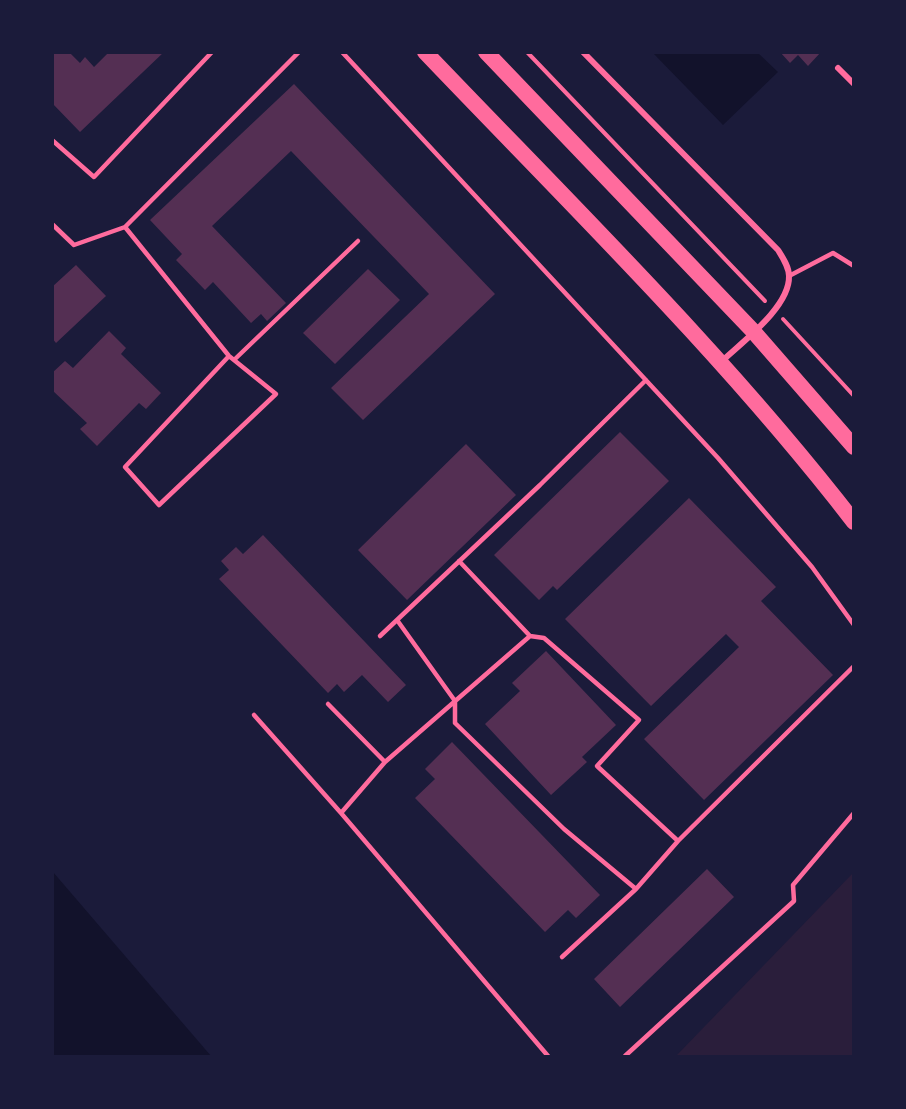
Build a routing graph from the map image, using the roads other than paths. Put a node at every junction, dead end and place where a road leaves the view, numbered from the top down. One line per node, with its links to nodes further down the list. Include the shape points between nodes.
1 (212, 52): 9 (lane, via 94,177)
2 (299, 52): 11 (lane)
3 (342, 52): 18 (lane)
4 (424, 52): 17 (highway)
5 (486, 52): 15 (highway)
6 (583, 52): 14 (street, via 778,250)
7 (838, 68): 8 (street)
8 (854, 84)
9 (52, 140)
10 (52, 224): 11 (lane, via 74,246)
11 (125, 227): 16 (lane)
12 (358, 241): 16 (lane)
13 (854, 266): 14 (lane, via 833,253)
14 (789, 276): 15 (street, via 785,294 775,310)
15 (753, 331): 17 (street); 19 (highway)
16 (231, 358): 16 (lane, via 125,467 159,505 276,394)
17 (721, 362): 20 (highway)
18 (646, 380): 21 (lane); 23 (lane, via 812,567)
19 (854, 447)
20 (854, 522)
21 (459, 561): 22 (lane); 25 (lane)
22 (397, 621): 24 (lane); 27 (lane)
23 (854, 625)
24 (380, 636)
25 (530, 636): 27 (lane); 33 (lane, via 544,638 639,720 597,766)
26 (854, 666): 33 (lane)
27 (455, 701): 30 (lane); 34 (lane, via 455,723 564,829)
28 (328, 704): 30 (lane)
29 (254, 715): 31 (lane)
30 (385, 762): 31 (lane)
31 (341, 813): 36 (lane)
32 (854, 813): 37 (lane, via 793,885 794,902)
33 (678, 841): 34 (lane)
34 (636, 890): 35 (lane)
35 (562, 957)
36 (548, 1056)
37 (625, 1056)

